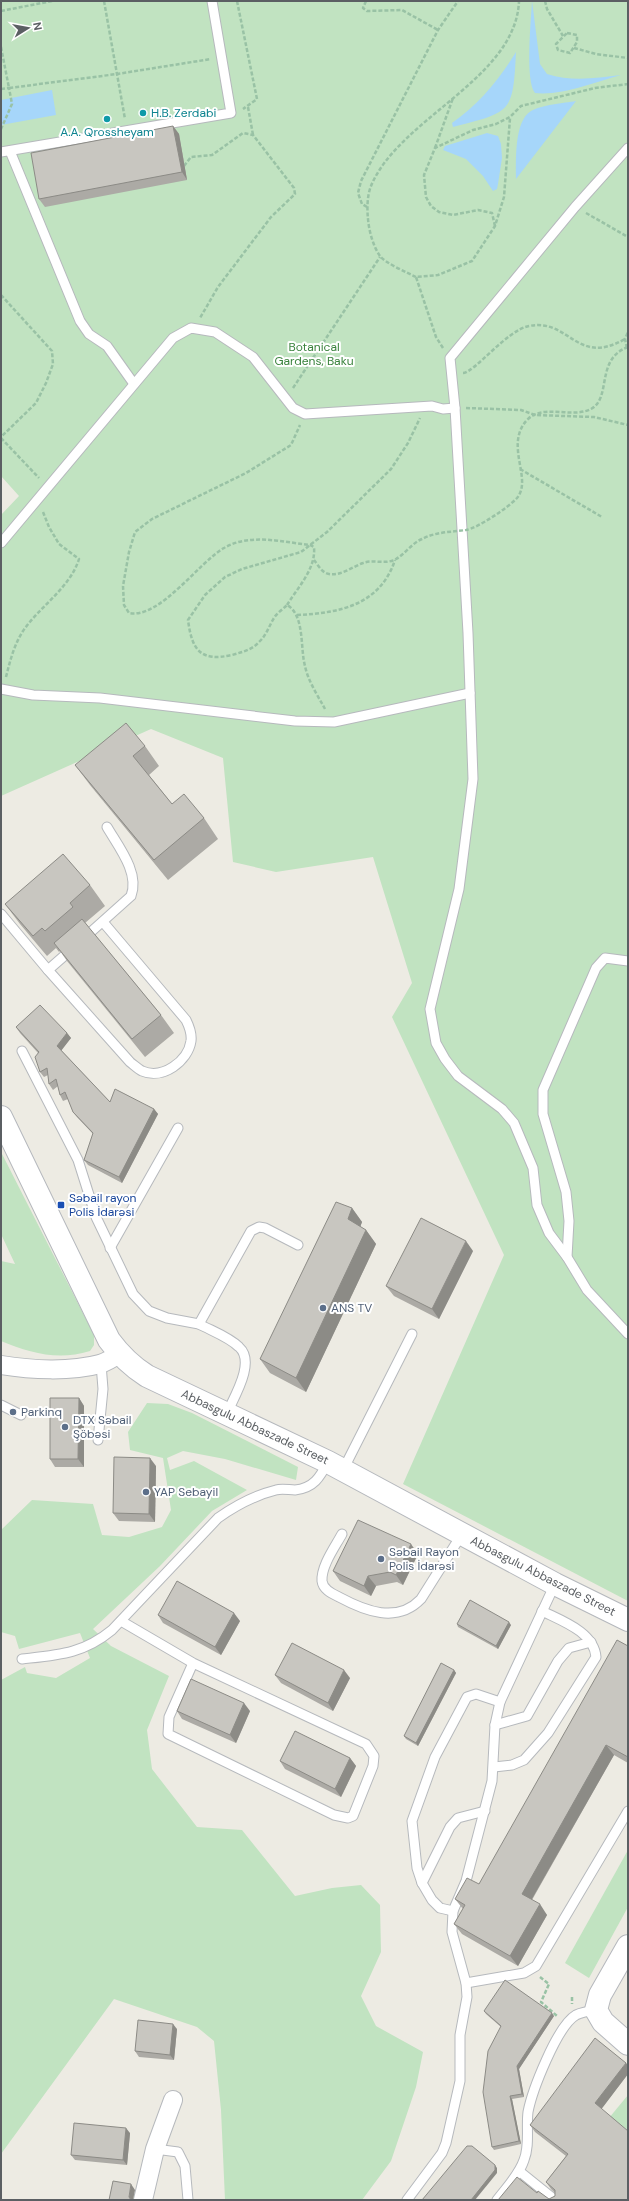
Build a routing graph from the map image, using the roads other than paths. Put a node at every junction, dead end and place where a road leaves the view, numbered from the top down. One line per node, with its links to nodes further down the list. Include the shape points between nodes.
1 (212, 1): 3 (lane, via 232,113)
2 (628, 148): 5 (lane, via 575,207 450,358)
3 (6, 151): 4 (lane, via 80,321 89,334 107,346)
4 (134, 384): 5 (lane, via 173,338 194,328 215,332 253,357 293,408 305,414); 6 (lane)
5 (455, 408): 8 (lane)
6 (1, 543)
7 (1, 689): 8 (lane, via 33,695 100,698 295,721 334,722)
8 (470, 693): 19 (lane, via 473,779 460,889 430,1009 431,1024 436,1043 458,1076 502,1109 514,1123 532,1168 537,1205 549,1233)
9 (107, 827): 11 (lane, via 130,869 134,888 131,896)
10 (3, 910): 13 (lane)
11 (103, 922): 13 (lane); 13 (lane, via 186,1020 192,1039 190,1049 175,1066 166,1071 150,1072 142,1071 130,1062)
12 (628, 961): 19 (lane, via 605,958 596,968 543,1090 543,1114 566,1192 569,1221)
13 (48, 970)
14 (22, 1051): 18 (lane, via 78,1160 96,1217)
15 (1, 1117): 23 (street, Abbasgulu Abbaszade Street, via 101,1324)
16 (178, 1128): 18 (lane)
17 (298, 1245): 20 (lane, via 265,1228 259,1227 251,1231)
18 (110, 1248): 20 (lane, via 133,1294 149,1311 167,1318)
19 (567, 1257): 22 (lane, via 587,1290)
20 (199, 1324): 26 (lane, via 240,1347 245,1356 245,1372)
21 (412, 1334): 29 (lane)
22 (628, 1334)
23 (110, 1359): 24 (street, via 63,1368); 26 (street, Abbasgulu Abbaszade Street); 28 (lane, via 103,1389)
24 (1, 1365)
25 (1, 1405): 27 (lane)
26 (227, 1413): 29 (street, Abbasgulu Abbaszade Street)
27 (21, 1415)
28 (98, 1440)
29 (336, 1466): 31 (street, Abbasgulu Abbaszade Street); 35 (lane, via 310,1486 296,1490 277,1490 234,1507 218,1518)
30 (342, 1534): 31 (lane, via 323,1571 322,1583 328,1591 363,1610 380,1613 407,1610 415,1606)
31 (462, 1534): 32 (street, Abbasgulu Abbaszade Street)
32 (555, 1584): 33 (lane); 34 (street, Abbasgulu Abbaszade Street)
33 (542, 1611): 36 (lane, via 579,1631); 39 (lane)
34 (628, 1620)
35 (120, 1621): 37 (lane, via 99,1641 79,1651 58,1656); 38 (lane)
36 (591, 1642): 40 (lane, via 569,1648 558,1661 527,1716); 41 (lane, via 596,1648 596,1657 548,1733 524,1760)
37 (22, 1659)
38 (194, 1663): 38 (lane, via 168,1724 168,1734 334,1815 348,1818 353,1816 373,1766 374,1756 366,1744)
39 (500, 1702): 40 (lane); 44 (lane, via 476,1694 467,1697 435,1757 412,1820 417,1868)
40 (494, 1725): 41 (lane)
41 (494, 1767): 42 (lane)
42 (484, 1811): 44 (lane, via 458,1818 450,1827); 45 (lane, via 466,1881)
43 (628, 1811): 47 (lane, via 536,1966 524,1973)
44 (422, 1883): 45 (lane, via 440,1908)
45 (453, 1911): 47 (lane, via 452,1932)
46 (628, 1946): 48 (street, via 600,1995)
47 (466, 1983): 55 (lane, via 467,1997 460,2035 460,2081 446,2143 442,2153)
48 (596, 2010): 49 (street, via 603,2022); 52 (lane, via 575,2015 551,2048 529,2110 527,2148)
49 (628, 2044)
50 (173, 2100): 51 (street)
51 (155, 2149): 53 (street); 54 (lane, via 178,2152 185,2166)
52 (519, 2171): 56 (lane); 57 (lane)
53 (143, 2200)
54 (188, 2200)
55 (408, 2200)
56 (496, 2200)
57 (555, 2200)

